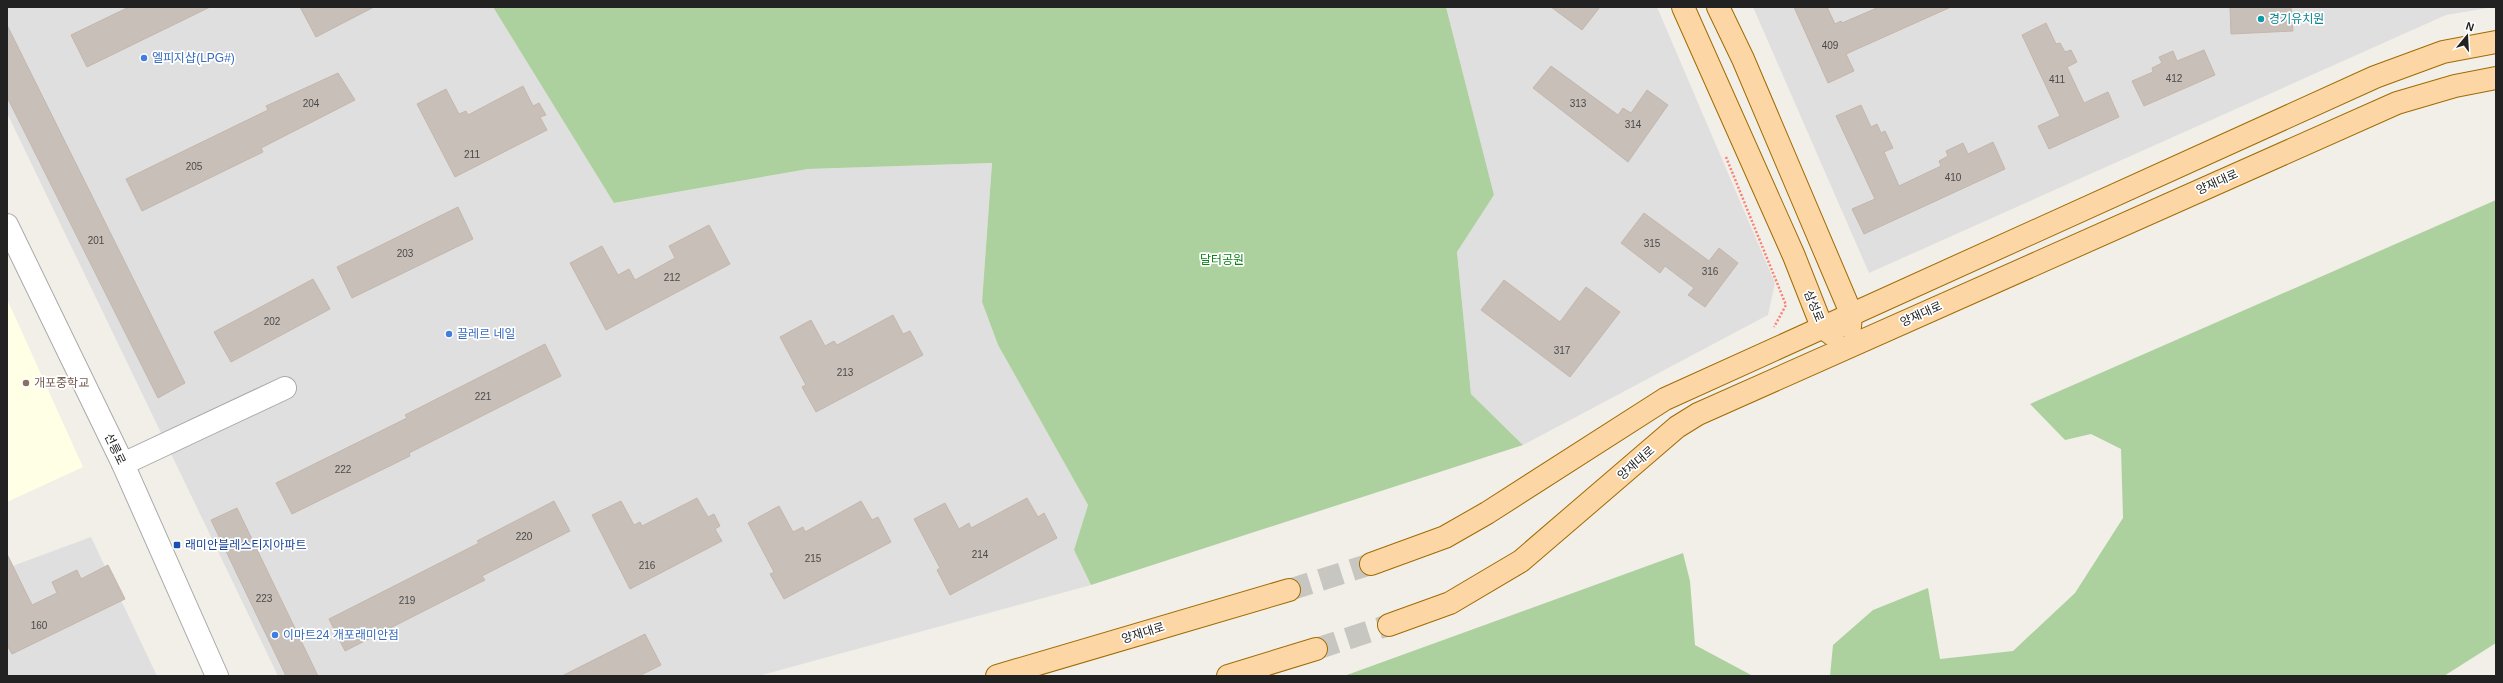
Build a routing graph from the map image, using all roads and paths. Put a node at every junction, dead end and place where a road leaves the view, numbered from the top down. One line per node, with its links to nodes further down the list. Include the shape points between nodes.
1 (1683, 7): 8 (main road, 삼성로, via 1794,256)
2 (1718, 7): 7 (main road, via 1743,59)
3 (2496, 42): 7 (main road, via 2443,52 2375,77)
4 (2496, 78): 10 (main road, 양재대로, via 2455,86 2396,103)
5 (1723, 150): 9 (path, via 1786,305)
6 (7, 225): 12 (street, 선릉로)
7 (1851, 313): 8 (main road); 10 (main road)
8 (1822, 327): 10 (main road, 삼성로); 13 (main road, via 1665,399 1445,537)
9 (1773, 329)
10 (1848, 346): 15 (main road, 양재대로, via 1698,414 1678,427 1520,561 1450,603)
11 (285, 388): 12 (street)
12 (123, 464): 17 (street, 선릉로)
13 (1371, 564)
14 (1289, 590): 18 (main road, 양재대로)
15 (1389, 625)
16 (1316, 649): 19 (main road)
17 (217, 676)
18 (997, 676)
19 (1228, 676)

